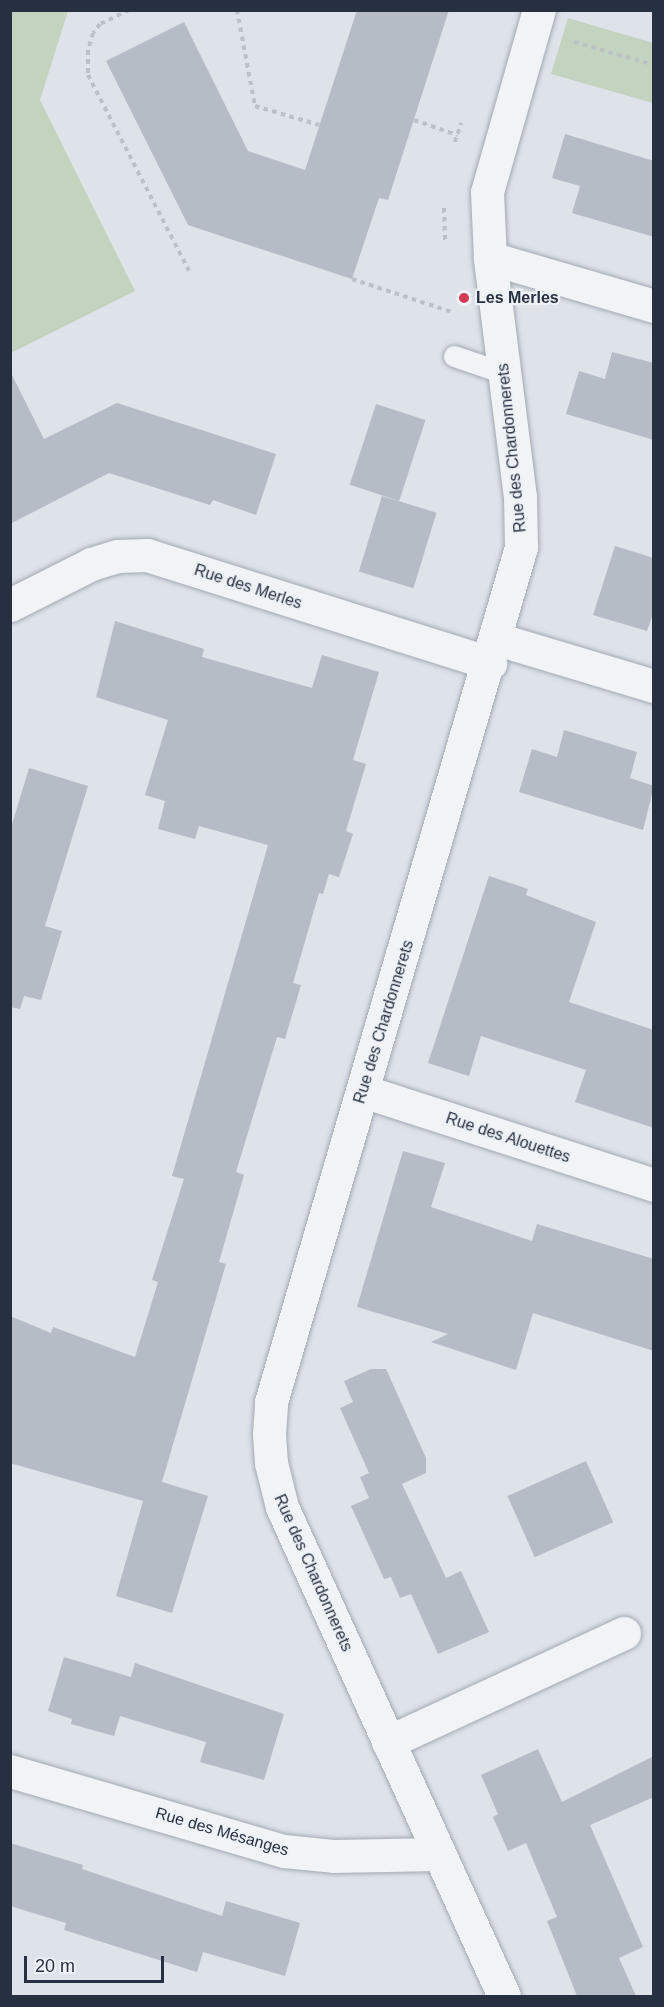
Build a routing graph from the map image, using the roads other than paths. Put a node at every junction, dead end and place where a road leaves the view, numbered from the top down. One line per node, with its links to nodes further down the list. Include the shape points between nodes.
1 (536, 21): 2 (street, Rue des Chardonnerets, via 487,192)
2 (490, 258): 3 (street); 5 (street, Rue des Chardonnerets)
3 (654, 306)
4 (454, 356): 5 (lane)
5 (504, 373): 7 (street, Rue des Chardonnerets, via 520,497 521,547)
6 (13, 611): 7 (street, Rue des Merles, via 91,564 117,556 147,555)
7 (493, 651): 8 (street, Rue des Merles); 9 (street, Rue des Chardonnerets)
8 (654, 686)
9 (363, 1091): 10 (street, Rue des Alouettes); 12 (street, Rue des Chardonnerets, via 271,1402 269,1434 271,1463 282,1507)
10 (654, 1185)
11 (624, 1633): 12 (street)
12 (388, 1742): 14 (street, Rue des Chardonnerets)
13 (10, 1771): 14 (street, Rue des Mésanges, via 284,1851 333,1856)
14 (439, 1854): 15 (street, Rue des Chardonnerets)
15 (504, 1996)

